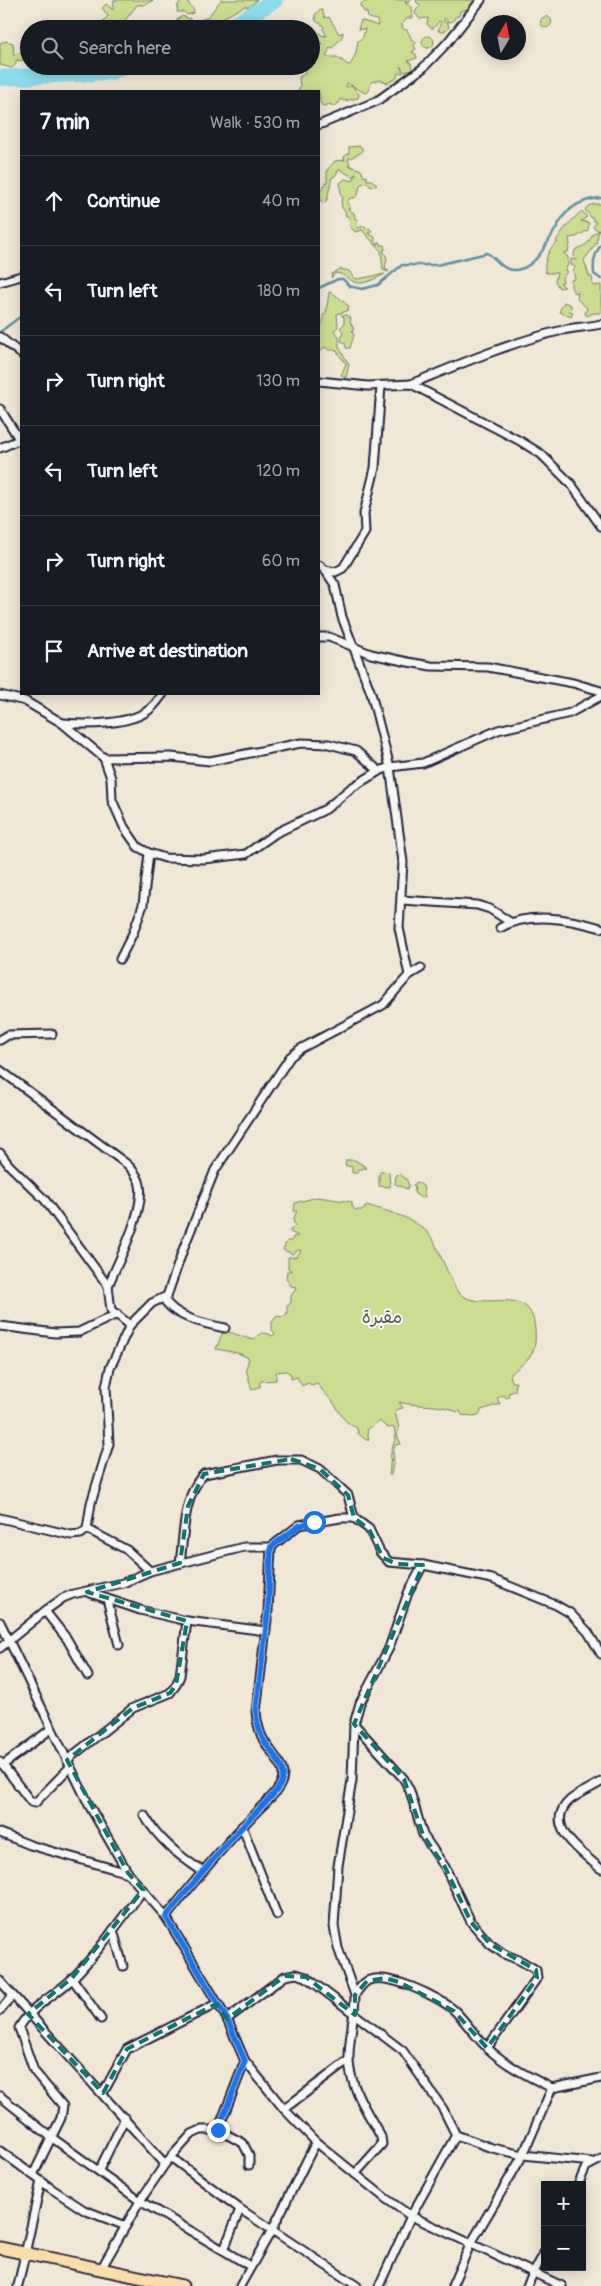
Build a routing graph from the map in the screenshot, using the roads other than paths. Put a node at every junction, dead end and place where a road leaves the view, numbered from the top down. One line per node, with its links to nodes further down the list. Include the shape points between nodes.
1 (481, 0): 2 (street, via 423,68 378,101)
2 (320, 125)
3 (20, 276): 4 (street)
4 (0, 282)
5 (601, 324): 9 (street, via 565,329)
6 (0, 337): 7 (street)
7 (20, 353)
8 (320, 381): 10 (street)
9 (411, 384): 10 (street); 14 (street, via 541,454 571,484)
10 (381, 386): 16 (street, via 375,468 364,513 365,532)
11 (0, 409): 12 (street)
12 (20, 439): 13 (street)
13 (0, 448)
14 (601, 526)
15 (322, 568): 16 (street, via 335,572); 17 (street)
16 (343, 568): 17 (street)
17 (336, 589): 19 (street)
18 (320, 637): 19 (street)
19 (354, 646): 20 (street, via 371,654 408,662 431,666 488,667 573,682); 26 (street, via 371,693)
20 (601, 691)
21 (0, 695): 24 (street, via 25,701)
22 (162, 695): 24 (street, via 150,709 120,721 85,725)
23 (601, 696): 26 (street, via 570,713 498,730 424,762)
24 (62, 723): 25 (street)
25 (104, 758): 27 (street, via 171,757 210,761 301,743 329,744 356,751); 28 (street, via 111,778 112,800 124,827 138,847)
26 (390, 767): 27 (street); 29 (street, via 402,842)
27 (379, 771): 28 (street, via 326,809 276,834 246,854 204,860 165,858)
28 (149, 853): 33 (street, via 143,905)
29 (402, 900): 30 (street, via 477,905); 35 (street, via 399,928)
30 (510, 922): 31 (street); 32 (street, via 558,919)
31 (500, 928)
32 (601, 928)
33 (120, 959)
34 (421, 968): 35 (street)
35 (409, 975): 42 (street, via 383,1005 300,1049 290,1058 215,1170)
36 (52, 1034): 37 (street, via 8,1035)
37 (0, 1040)
38 (2, 1072): 39 (street); 41 (street, via 128,1165 140,1182 134,1224)
39 (0, 1081)
40 (0, 1153): 41 (street, via 8,1165 45,1200)
41 (108, 1286): 43 (street, via 110,1310)
42 (164, 1299): 44 (street, via 152,1303); 46 (street, via 176,1312)
43 (117, 1314): 44 (street); 45 (street, via 79,1332 55,1333)
44 (130, 1325): 49 (street, via 108,1377 109,1444 91,1503)
45 (0, 1326)
46 (225, 1328)
47 (0, 1518): 49 (street, via 71,1536)
48 (354, 1518): 50 (street, via 299,1526); 51 (street, via 348,1495 320,1469 301,1460 278,1460 204,1474 193,1489 188,1506); 52 (street, via 369,1528 380,1552 389,1562)
49 (87, 1529): 53 (street, via 128,1550)
50 (271, 1547): 51 (street, via 244,1547); 59 (street)
51 (180, 1563): 53 (street)
52 (423, 1565): 63 (street, via 492,1579 556,1605 570,1613 588,1632); 65 (street, via 408,1593 389,1648 360,1703)
53 (150, 1571): 54 (street, via 123,1583)
54 (87, 1592): 55 (street); 56 (street, via 63,1598)
55 (107, 1599): 57 (street); 61 (street)
56 (45, 1611): 60 (street); 64 (street, via 67,1639)
57 (187, 1621): 59 (street); 68 (street, via 176,1685 170,1692 132,1708)
58 (0, 1622): 60 (street)
59 (266, 1631): 71 (street, via 256,1695 257,1724 283,1774 270,1798)
60 (8, 1641): 62 (street); 66 (street)
61 (119, 1645)
62 (0, 1648)
63 (601, 1654)
64 (88, 1676)
65 (354, 1724): 83 (street, via 352,1780 338,1866 334,1926 338,1948); 91 (street, via 404,1780 423,1835 445,1867 471,1922 490,1944 536,1970 538,1978)
66 (52, 1729): 67 (street); 68 (street)
67 (1, 1763): 68 (street, via 35,1803)
68 (68, 1764): 75 (street)
69 (601, 1782): 73 (street, via 570,1801 563,1810 561,1824 573,1845)
70 (144, 1815): 74 (street, via 164,1843)
71 (242, 1826): 74 (street); 77 (street)
72 (0, 1833): 75 (street, via 30,1846)
73 (601, 1869)
74 (202, 1871): 78 (street)
75 (128, 1874): 76 (street)
76 (143, 1890): 78 (street); 79 (street)
77 (277, 1915)
78 (166, 1917): 85 (street)
79 (113, 1930): 80 (street); 81 (street)
80 (123, 1966)
81 (72, 1978): 87 (street); 89 (street)
82 (0, 1981): 84 (street)
83 (355, 1995): 88 (street); 91 (street, via 367,1981 376,1978 399,1982 442,2002)
84 (12, 1996): 86 (street); 87 (street)
85 (216, 2004): 90 (street); 96 (street, via 126,2050)
86 (0, 2011)
87 (28, 2014): 96 (street); 102 (street, via 19,2028 34,2071 63,2106)
88 (355, 2015): 90 (street, via 306,1977 296,1974 284,1976); 92 (street); 101 (street, via 403,2051 443,2109)
89 (101, 2018)
90 (227, 2019): 93 (street)
91 (487, 2048): 95 (street, via 511,2066)
92 (349, 2060): 98 (street); 112 (street, via 357,2093 382,2137 382,2144)
93 (245, 2061): 98 (street); 100 (street)
94 (601, 2078): 95 (street)
95 (552, 2088): 105 (street)
96 (103, 2093): 99 (street)
97 (0, 2096): 102 (street)
98 (284, 2109): 103 (street)
99 (125, 2118): 109 (street); 111 (street)
100 (218, 2130): 106 (street, via 196,2131); 110 (street, via 243,2143 249,2155)
101 (456, 2135): 105 (street); 118 (street)
102 (51, 2137): 111 (street); 113 (street)
103 (316, 2142): 112 (street); 120 (street)
104 (0, 2152): 113 (street)
105 (523, 2155): 108 (street); 121 (street)
106 (172, 2158): 109 (street); 117 (street)
107 (601, 2159): 108 (street)
108 (592, 2162): 115 (street)
109 (166, 2164): 116 (street)
110 (249, 2165)
111 (99, 2170): 116 (street)
112 (355, 2174): 118 (street)
113 (33, 2175): 114 (street)
114 (41, 2181): 119 (street, via 84,2210); 124 (street)
115 (580, 2181)
116 (140, 2201): 119 (street); 123 (street)
117 (240, 2209): 120 (street); 123 (street)
118 (411, 2216): 121 (street); 134 (street)
119 (126, 2226): 127 (street)
120 (272, 2230): 126 (street); 133 (street)
121 (470, 2244): 128 (street); 135 (street)
122 (0, 2248): 124 (highway)
123 (224, 2250): 126 (street)
124 (25, 2253): 127 (highway); 130 (street)
125 (541, 2259): 128 (street)
126 (250, 2266): 132 (street)
127 (101, 2269): 129 (highway)
128 (533, 2274): 136 (street); 137 (street)
129 (135, 2281): 131 (highway)
130 (18, 2286)
131 (182, 2286)
132 (240, 2286)
133 (357, 2286)
134 (379, 2286)
135 (452, 2286)
136 (527, 2286)
137 (562, 2286)

